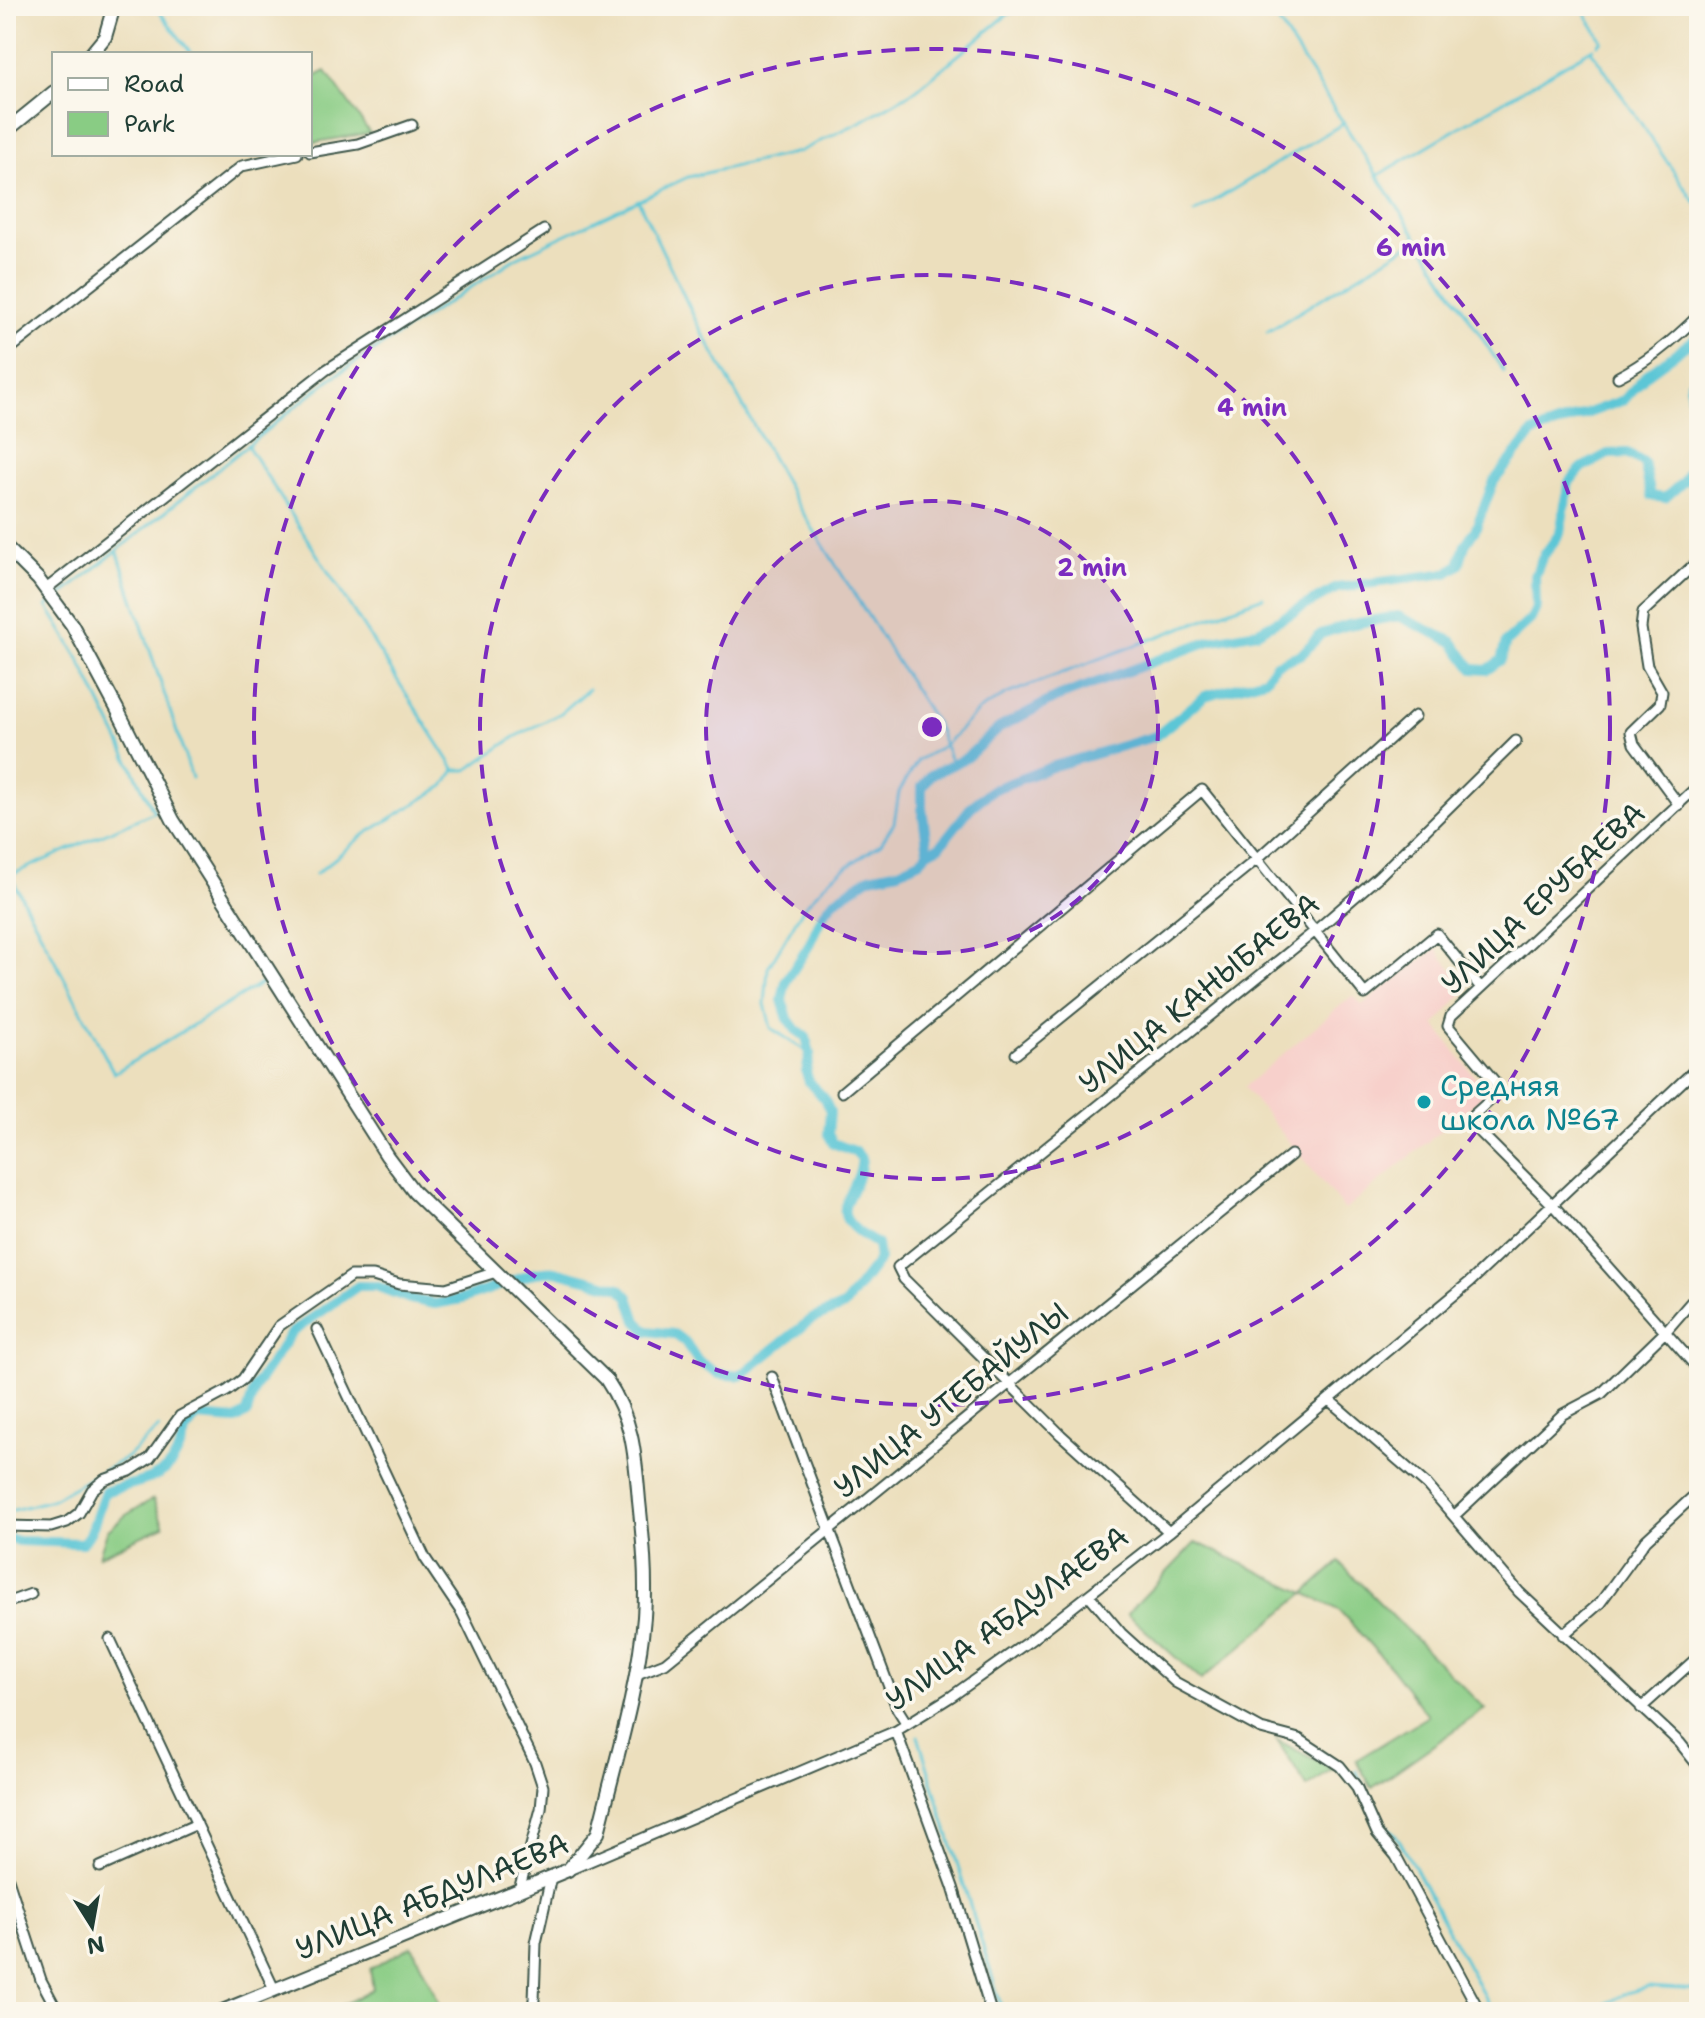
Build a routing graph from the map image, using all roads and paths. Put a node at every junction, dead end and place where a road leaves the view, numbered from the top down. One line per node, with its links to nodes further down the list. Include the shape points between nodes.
1 (114, 6): 2 (main road, via 105,37)
2 (93, 52)
3 (52, 94): 5 (main road)
4 (412, 125): 6 (street, via 358,144)
5 (6, 131)
6 (312, 152)
7 (288, 156): 10 (street, via 242,166)
8 (544, 230): 14 (street, via 326,370)
9 (1699, 315): 11 (street, via 1669,344)
10 (6, 352)
11 (1618, 377)
12 (6, 547): 14 (main road)
13 (1699, 560): 18 (street, via 1643,612 1647,666 1662,692 1660,704 1631,732 1634,744)
14 (53, 598): 27 (main road, via 173,820 387,1156 414,1192)
15 (1415, 716): 19 (street)
16 (1516, 741): 20 (street, УЛИЦА КАНЫБАЕВА)
17 (1699, 785): 18 (street, УЛИЦА ЕРУБАЕВА)
18 (1679, 805): 21 (street, УЛИЦА ЕРУБАЕВА)
19 (1257, 859): 20 (street); 22 (street); 24 (street, via 1202,790)
20 (1314, 932): 21 (street, via 1365,994 1437,934); 33 (street, УЛИЦА КАНЫБАЕВА, via 898,1267)
21 (1481, 988): 26 (street, УЛИЦА ЕРУБАЕВА, via 1451,1016 1448,1026 1495,1082 1496,1095 1468,1120)
22 (1016, 1054)
23 (1699, 1066): 26 (street, УЛИЦА АБДУЛАЕВА)
24 (842, 1092)
25 (1291, 1155): 33 (street, УЛИЦА УТЕБАЙУЛЫ)
26 (1552, 1204): 30 (street, УЛИЦА ЕРУБАЕВА); 34 (street, УЛИЦА АБДУЛАЕВА, via 1471,1281)
27 (503, 1280): 37 (street, via 446,1288 351,1276 279,1326 243,1379 180,1416 150,1458 104,1480 67,1522); 46 (main road, via 606,1379 627,1416 645,1572)
28 (1699, 1293): 30 (street)
29 (317, 1329): 56 (street, via 425,1558 462,1613 535,1763 543,1787 541,1809)
30 (1666, 1331): 31 (street, УЛИЦА ЕРУБАЕВА); 36 (street, via 1601,1394 1563,1414)
31 (1699, 1370)
32 (772, 1377): 38 (street)
33 (1009, 1383): 38 (street, УЛИЦА УТЕБАЙУЛЫ); 39 (street)
34 (1329, 1400): 36 (street, via 1427,1485); 39 (street, УЛИЦА АБДУЛАЕВА)
35 (1699, 1491): 43 (street, via 1646,1540 1600,1603)
36 (1454, 1516): 43 (street)
37 (6, 1526)
38 (830, 1530): 46 (street, УЛИЦА УТЕБАЙУЛЫ, via 665,1663); 48 (street)
39 (1169, 1532): 41 (street, УЛИЦА АБДУЛАЕВА)
40 (31, 1594): 42 (street)
41 (1089, 1595): 48 (street, УЛИЦА АБДУЛАЕВА); 62 (street, via 1175,1682 1261,1729 1299,1739 1340,1766 1396,1856)
42 (6, 1603)
43 (1563, 1635): 47 (street)
44 (110, 1639): 51 (street)
45 (1699, 1656): 47 (street)
46 (637, 1674): 53 (main road, via 598,1833)
47 (1641, 1708): 50 (street)
48 (907, 1724): 49 (street, УЛИЦА АБДУЛАЕВА)
49 (896, 1731): 53 (street, УЛИЦА АБДУЛАЕВА); 61 (street, via 953,1887)
50 (1699, 1767)
51 (197, 1824): 52 (street); 57 (street)
52 (100, 1867)
53 (568, 1870): 55 (main road, УЛИЦА АБДУЛАЕВА)
54 (6, 1873): 58 (street, via 41,1980)
55 (551, 1877): 56 (main road, УЛИЦА АБДУЛАЕВА); 60 (street, via 536,1943)
56 (519, 1890): 57 (main road, УЛИЦА АБДУЛАЕВА)
57 (274, 1989): 59 (main road, УЛИЦА АБДУЛАЕВА)
58 (58, 2012)
59 (220, 2012)
60 (531, 2012)
61 (991, 2012)
62 (1480, 2012)

